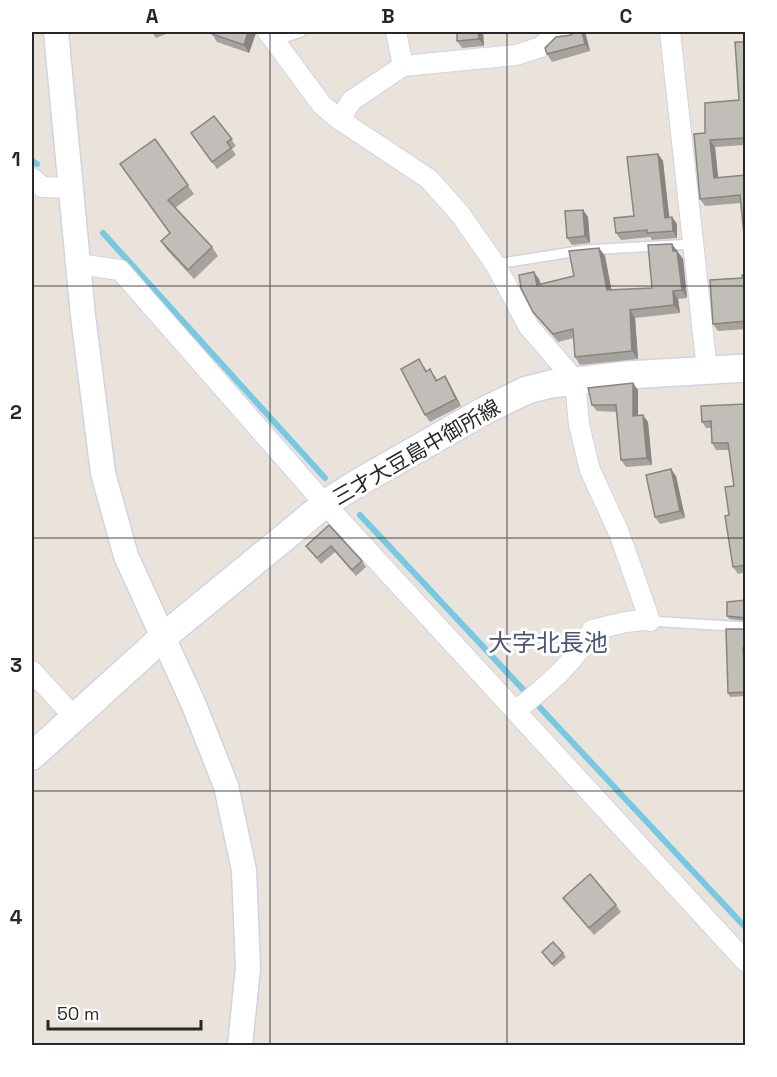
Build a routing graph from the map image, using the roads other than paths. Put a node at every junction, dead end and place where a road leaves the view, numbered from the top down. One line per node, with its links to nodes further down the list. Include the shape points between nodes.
1 (56, 32): 10 (street)
2 (301, 32): 6 (lane)
3 (396, 32): 7 (street)
4 (560, 32): 7 (street, via 541,47 516,55)
5 (670, 32): 11 (street)
6 (273, 36): 8 (street, via 322,105)
7 (403, 66): 8 (street, via 351,101)
8 (340, 120): 13 (street, via 429,179 460,214)
9 (32, 178): 10 (street, via 42,187)
10 (70, 188): 12 (street)
11 (693, 244): 13 (lane, via 585,250); 15 (street)
12 (78, 264): 17 (street, via 120,270); 20 (street, via 103,473 126,556)
13 (495, 264): 16 (street, via 529,327)
14 (746, 368): 15 (main road, 三才大豆島中御所線)
15 (707, 370): 16 (main road, 三才大豆島中御所線)
16 (575, 381): 17 (main road, 三才大豆島中御所線, via 527,390); 18 (street, via 579,425 591,470 619,533)
17 (329, 502): 20 (main road, 三才大豆島中御所線); 22 (street)
18 (640, 621): 19 (lane); 22 (street, via 592,630 583,647)
19 (746, 627)
20 (162, 638): 23 (main road, 三才大豆島中御所線); 26 (street, via 226,786 244,870 248,956)
21 (32, 670): 23 (street)
22 (517, 710): 25 (street)
23 (74, 717): 24 (main road, 三才大豆島中御所線)
24 (32, 756)
25 (746, 962)
26 (240, 1046)

